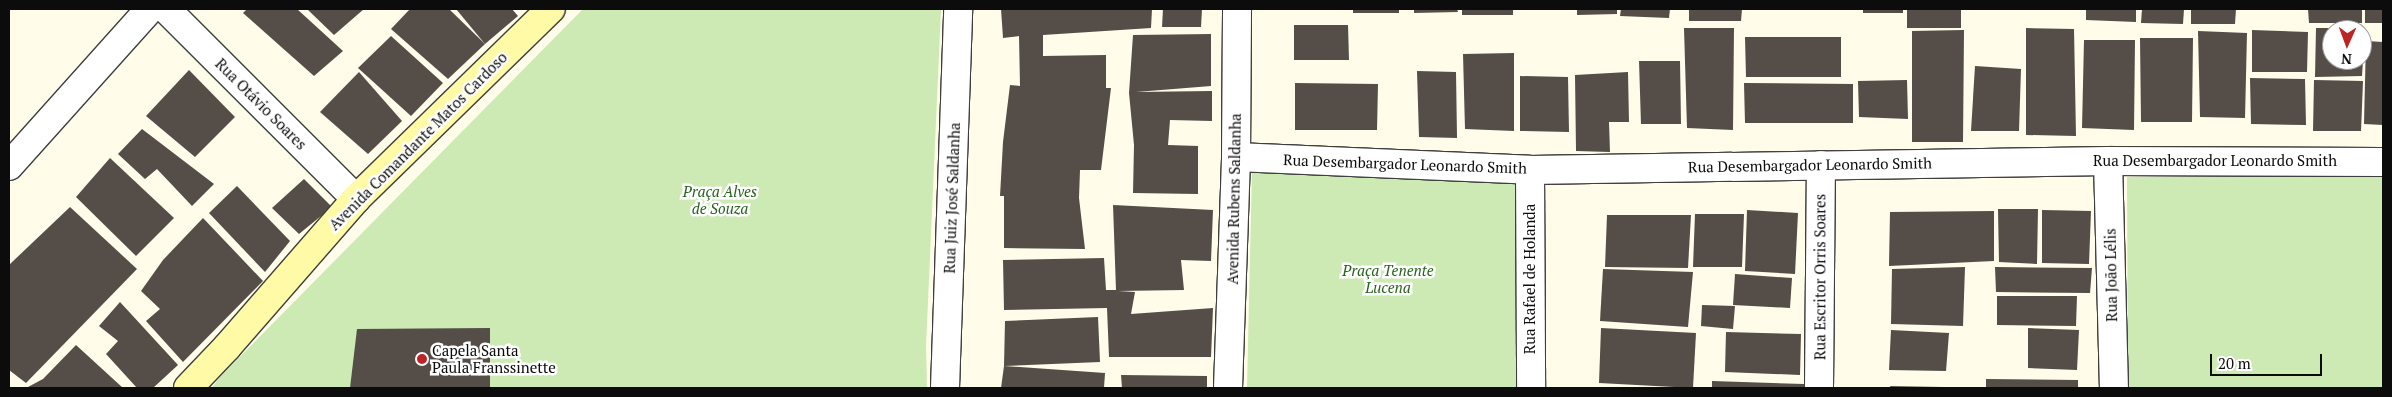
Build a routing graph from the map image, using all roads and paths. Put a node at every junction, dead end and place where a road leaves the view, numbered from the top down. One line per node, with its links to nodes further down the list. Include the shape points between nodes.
1 (150, 9): 10 (street)
2 (166, 9): 12 (street, Rua Otávio Soares)
3 (551, 9): 12 (main road, Avenida Comandante Matos Cardoso)
4 (958, 9): 14 (street, Rua Juiz José Saldanha)
5 (1237, 9): 6 (street, Avenida Rubens Saldanha)
6 (1236, 157): 11 (street, Rua Desembargador Leonardo Smith); 15 (street, Avenida Rubens Saldanha)
7 (2108, 161): 8 (street, Rua Desembargador Leonardo Smith); 9 (street, Rua Desembargador Leonardo Smith); 18 (street, Rua João Lélis)
8 (2383, 162)
9 (1821, 165): 11 (street, Rua Desembargador Leonardo Smith); 17 (street, Rua Escritor Orris Soares)
10 (9, 166)
11 (1530, 170): 16 (street, Rua Rafael de Holanda)
12 (356, 199): 13 (main road, Avenida Comandante Matos Cardoso)
13 (188, 388)
14 (945, 388)
15 (1228, 388)
16 (1531, 388)
17 (1819, 388)
18 (2114, 388)

